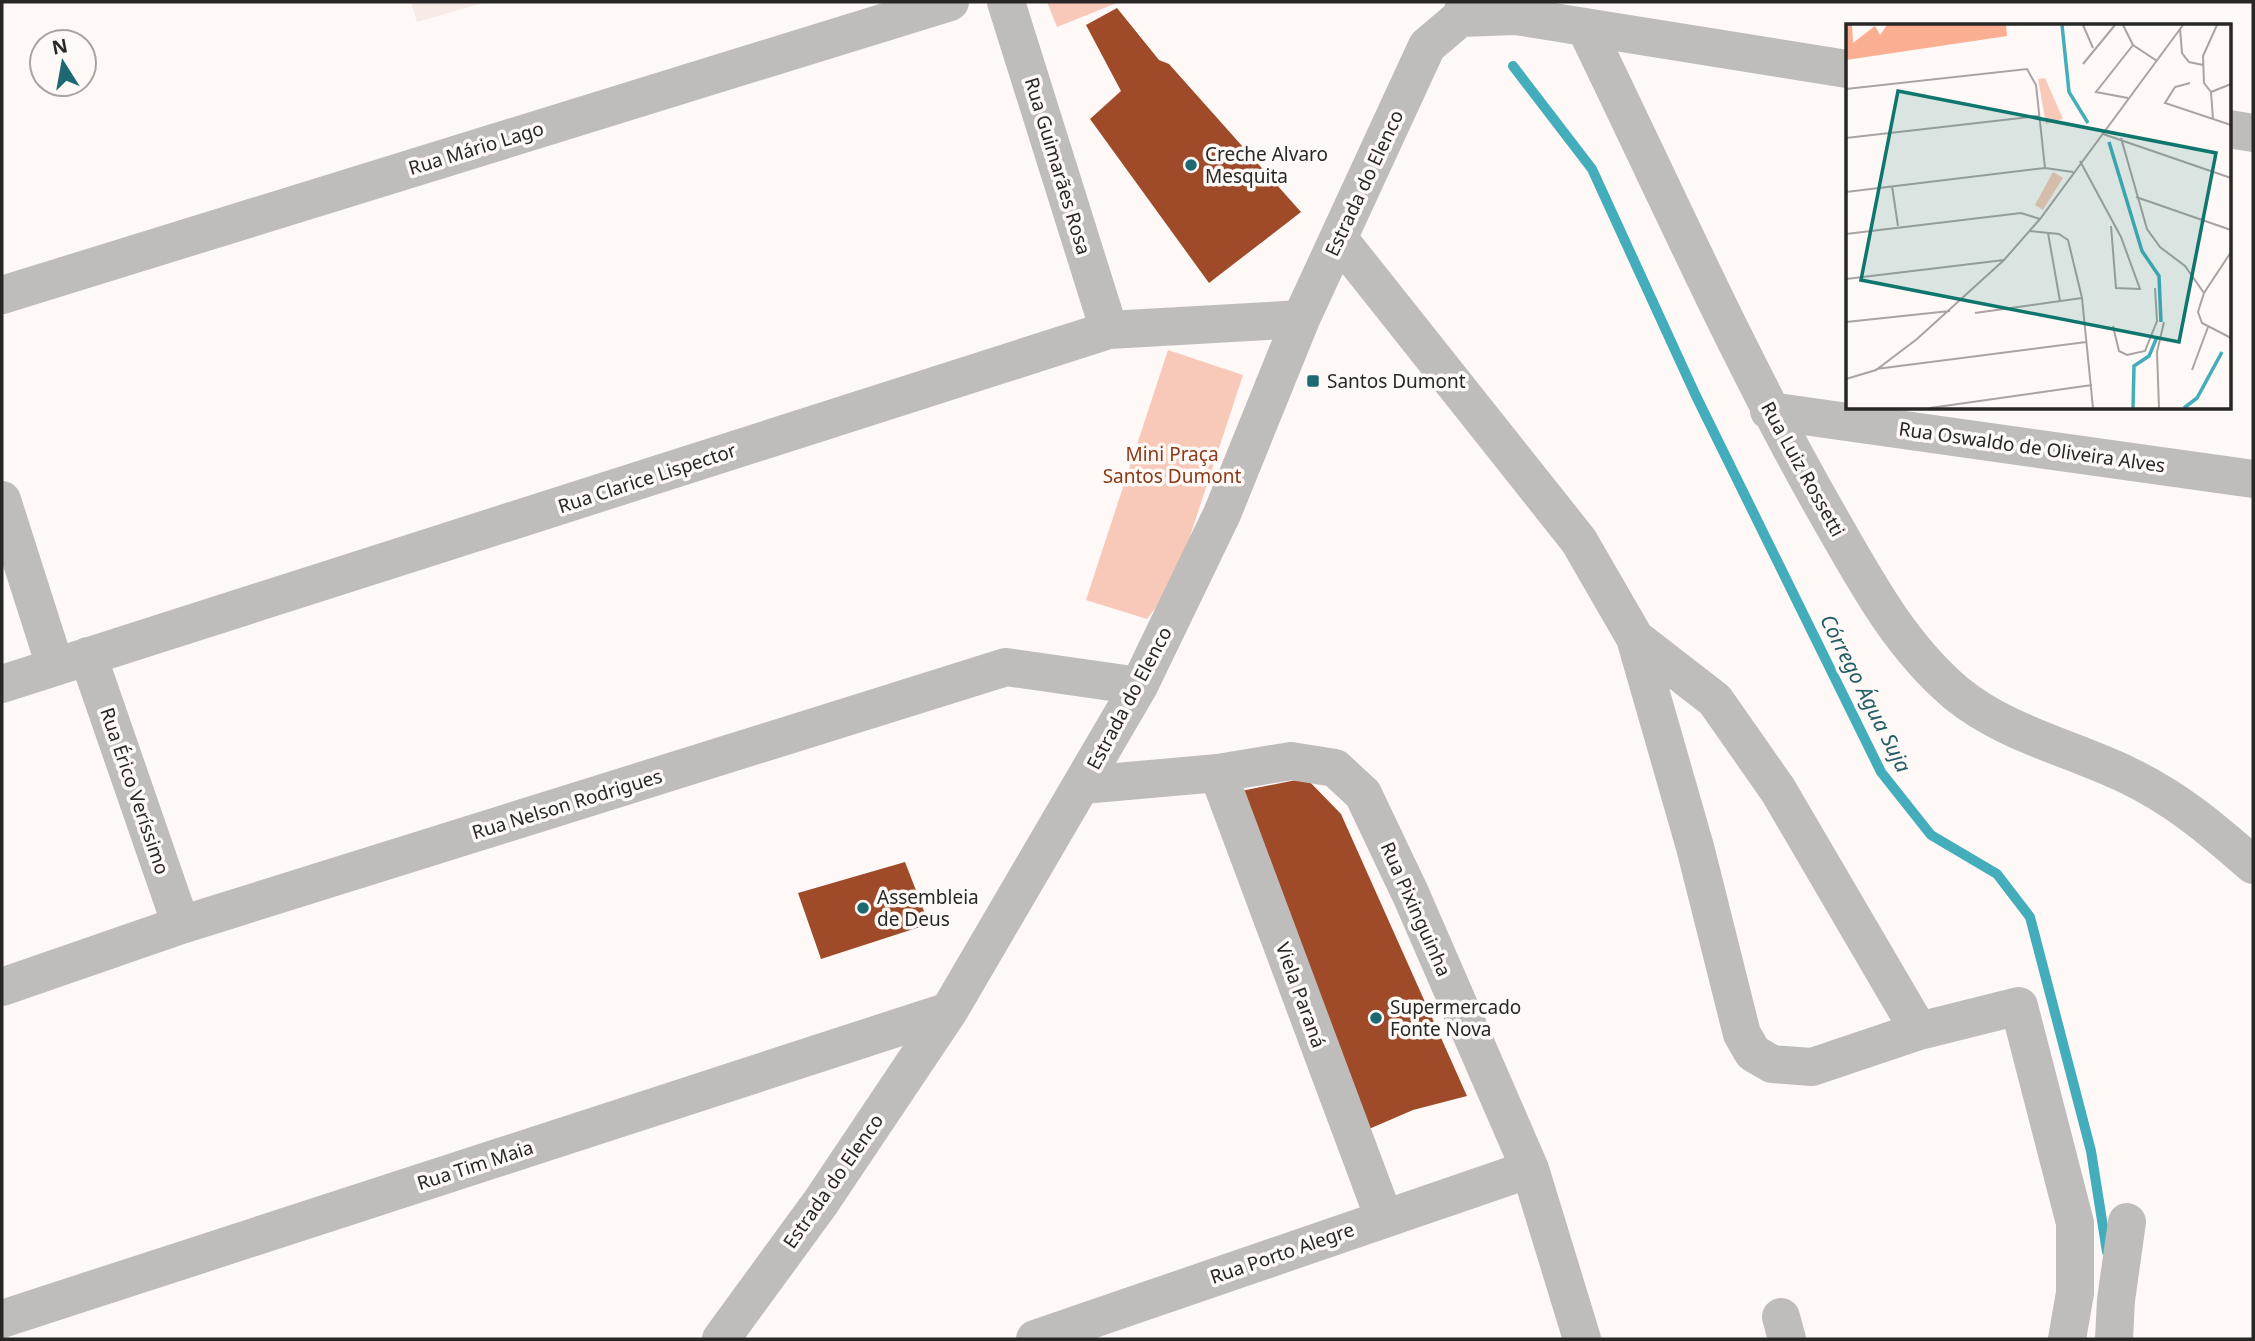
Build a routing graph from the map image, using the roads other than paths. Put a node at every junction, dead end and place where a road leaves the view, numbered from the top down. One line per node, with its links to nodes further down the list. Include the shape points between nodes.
1 (950, 2): 9 (street, Rua Mário Lago)
2 (1006, 2): 11 (street, Rua Guimarães Rosa)
3 (1463, 10): 4 (street); 8 (street, Estrada do Elenco, via 1427,46)
4 (1586, 29): 5 (street); 12 (street, Rua Luiz Rossetti)
5 (1846, 69)
6 (2230, 129): 7 (street)
7 (2253, 132)
8 (1339, 239): 10 (street, Estrada do Elenco); 15 (street, via 1579,541)
9 (2, 295)
10 (1301, 319): 11 (street, Rua Clarice Lispector); 18 (street, Estrada do Elenco, via 1222,514)
11 (1109, 330): 16 (street, Rua Clarice Lispector)
12 (1769, 411): 13 (street, Rua Oswaldo de Oliveira Alves); 21 (street, Rua Luiz Rossetti, via 1885,614 1935,673 1994,718 2128,775 2194,813)
13 (2253, 480)
14 (2, 500): 16 (street, Rua Érico Veríssimo)
15 (1635, 638): 25 (street, via 1715,700 1778,790); 25 (street, via 1742,1034 1753,1053 1772,1063 1812,1067)
16 (72, 661): 17 (street, Rua Clarice Lispector); 22 (street, Rua Érico Veríssimo)
17 (2, 684)
18 (1139, 686): 20 (street, Estrada do Elenco); 22 (street, Rua Nelson Rodrigues, via 1006,667)
19 (1218, 773): 20 (street, Rua Pixinguinha); 26 (street, Rua Pixinguinha, via 1291,761 1335,768 1363,794); 27 (street, Viela Paraná)
20 (1082, 785): 24 (street, Estrada do Elenco)
21 (2253, 865)
22 (181, 925): 23 (street, Rua Nelson Rodrigues)
23 (2, 987)
24 (949, 1011): 29 (street, Rua Tim Maia); 30 (street, Estrada do Elenco, via 821,1202)
25 (1919, 1031): 33 (street, via 2019,1006 2075,1223 2076,1293)
26 (1530, 1169): 27 (street, Rua Porto Alegre); 32 (street, Rua Pixinguinha)
27 (1384, 1217): 31 (street, Rua Porto Alegre)
28 (2127, 1222): 34 (street)
29 (2, 1319)
30 (721, 1339)
31 (1035, 1339)
32 (1582, 1339)
33 (2067, 1339)
34 (2115, 1339)

